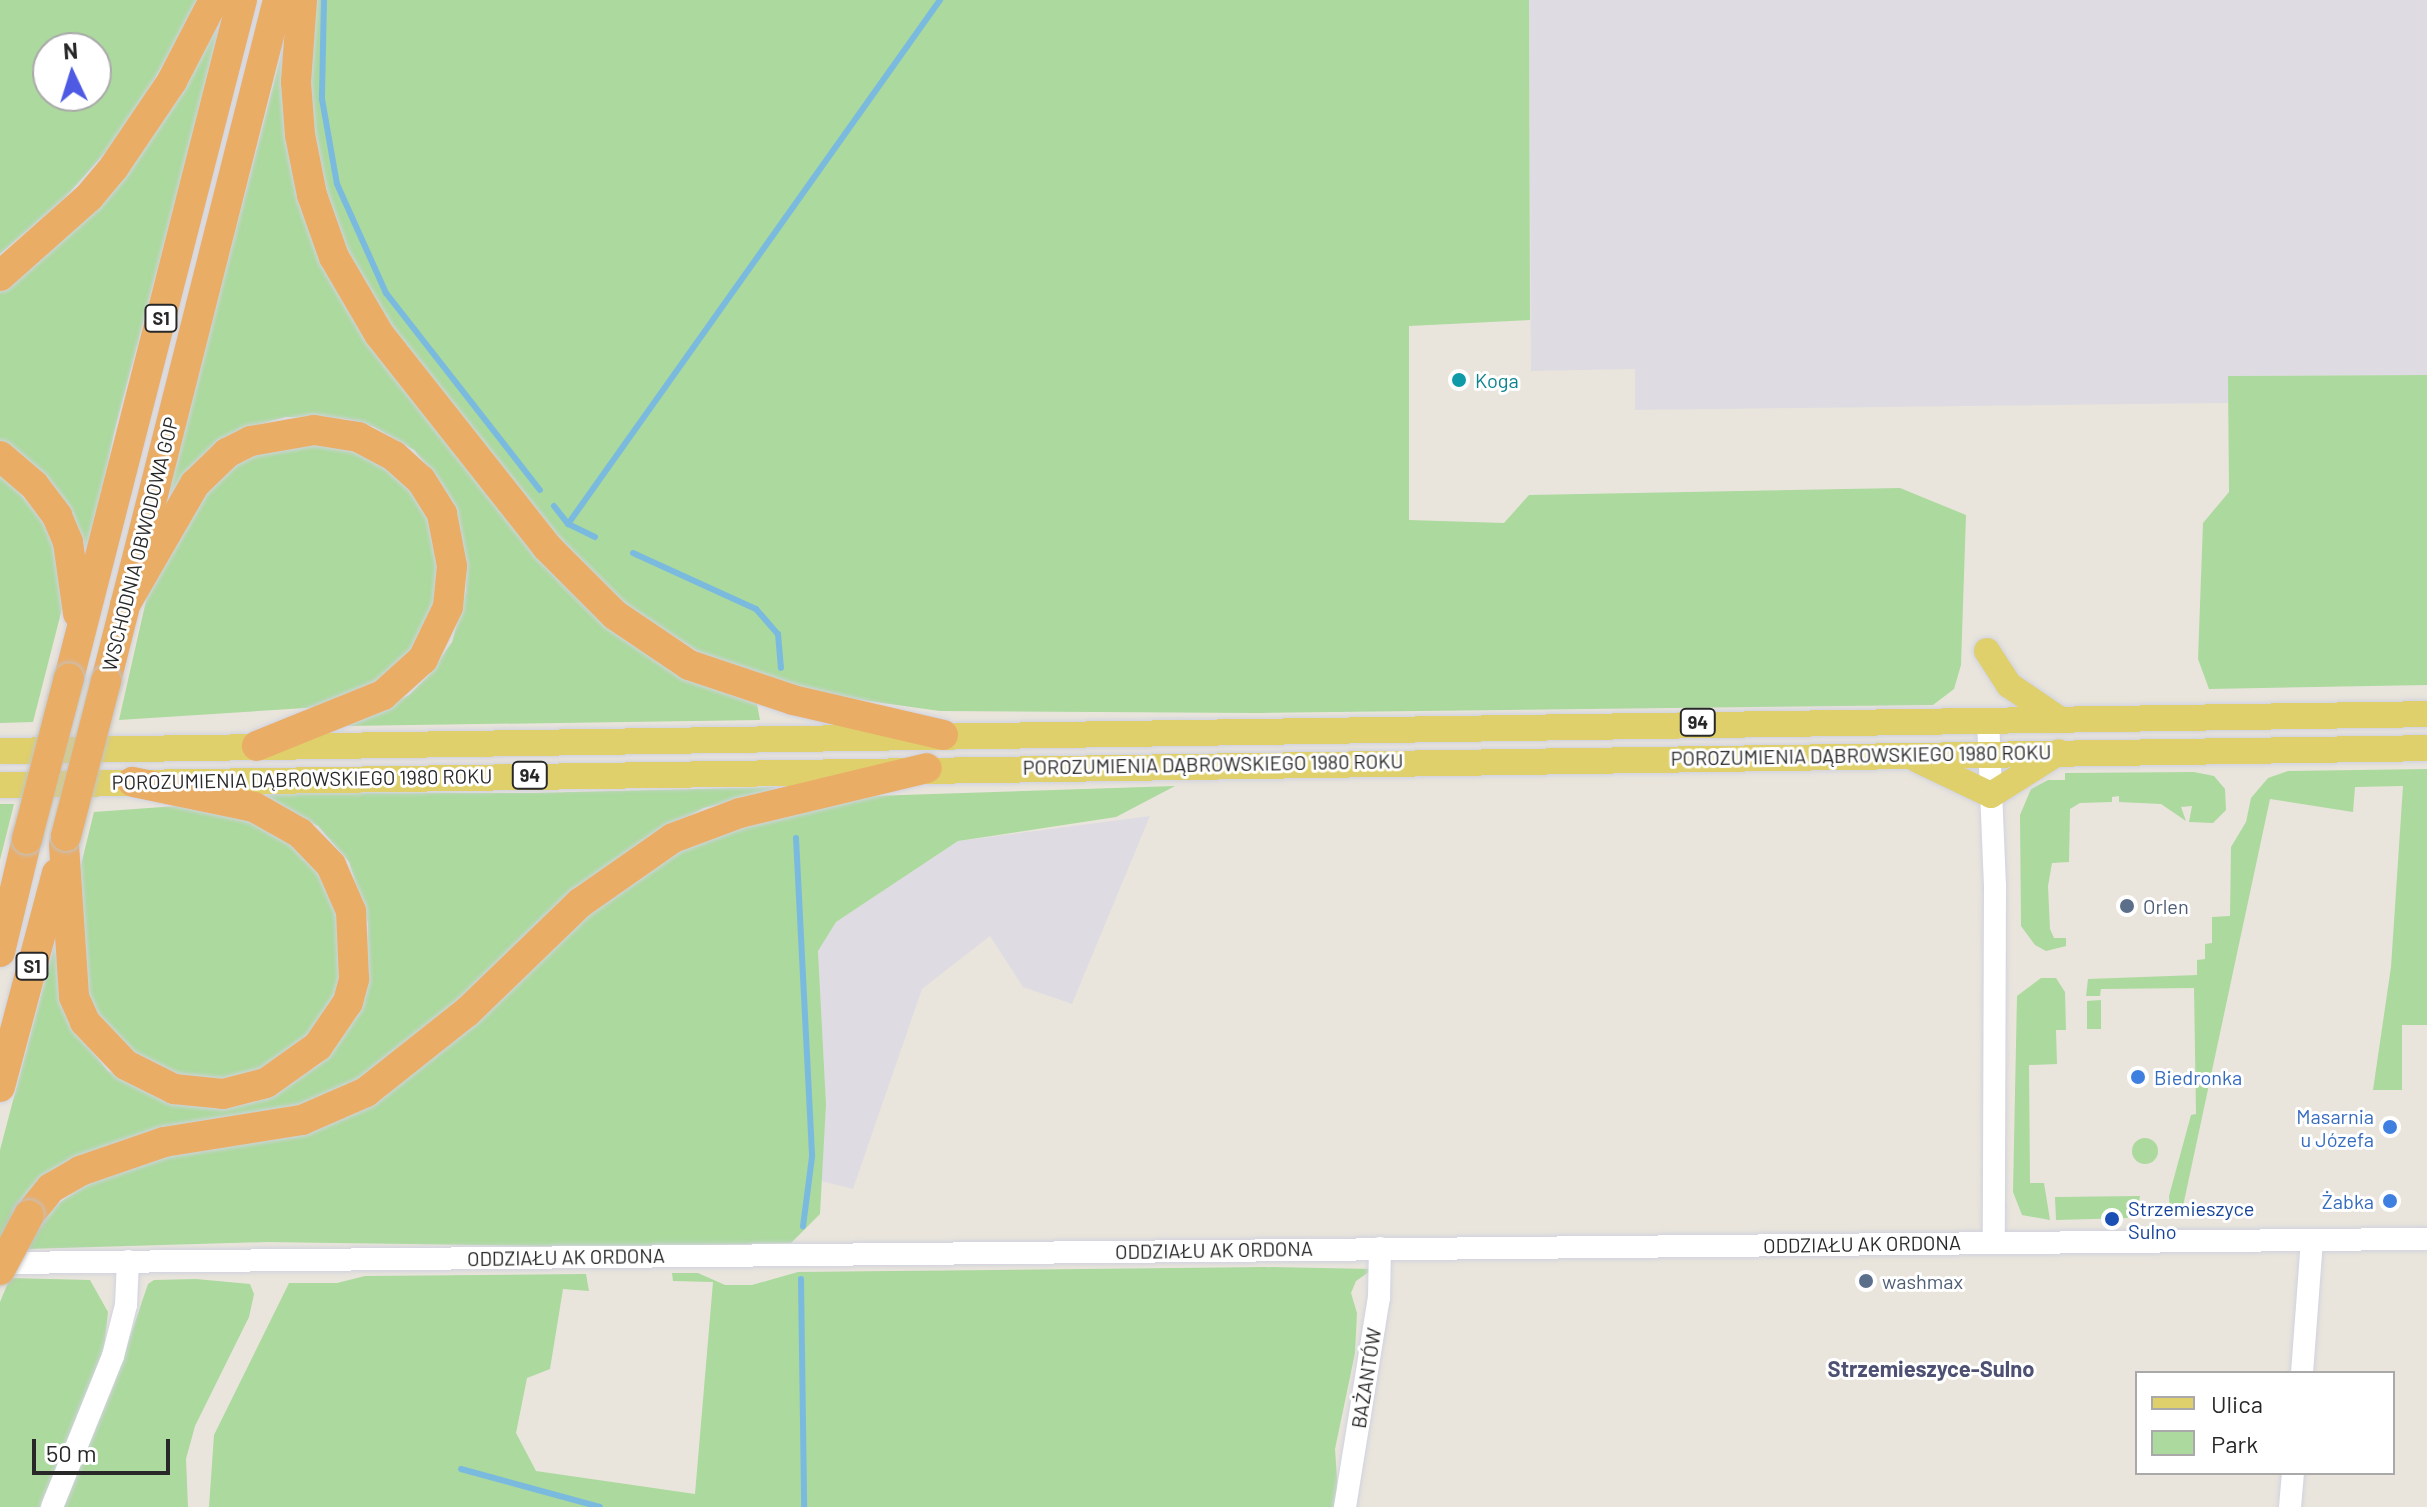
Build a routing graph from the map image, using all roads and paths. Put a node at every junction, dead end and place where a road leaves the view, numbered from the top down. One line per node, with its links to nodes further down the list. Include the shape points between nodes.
1 (214, 0): 5 (highway, via 172,81 114,167 89,197)
2 (242, 0): 8 (highway, WSCHODNIA OBWODOWA GOP / S1)
3 (278, 0): 7 (highway, WSCHODNIA OBWODOWA GOP / S1)
4 (302, 0): 13 (highway, via 296,82 300,135 312,195 334,257 379,334 547,547 615,615 689,665 793,700)
5 (0, 276)
6 (0, 456): 8 (highway, via 34,485 57,516 74,571)
7 (125, 605): 14 (highway, via 195,484 227,453 251,441 292,431 358,437 394,456 421,480 442,514 452,566 448,607 423,659 383,695); 24 (highway, WSCHODNIA OBWODOWA GOP / S1, bridge)
8 (80, 635): 25 (highway, WSCHODNIA OBWODOWA GOP / S1, bridge)
9 (1987, 651): 12 (main road, via 2009,685)
10 (2427, 714): 12 (main road, POROZUMIENIA DĄBROWSKIEGO 1980 ROKU / 94)
11 (1988, 719): 12 (main road, POROZUMIENIA DĄBROWSKIEGO 1980 ROKU / 94); 13 (main road, POROZUMIENIA DĄBROWSKIEGO 1980 ROKU / 94); 18 (street)
12 (2059, 719)
13 (943, 735): 14 (main road, POROZUMIENIA DĄBROWSKIEGO 1980 ROKU / 94)
14 (257, 746): 16 (main road, POROZUMIENIA DĄBROWSKIEGO 1980 ROKU / 94)
15 (2427, 748): 17 (main road, POROZUMIENIA DĄBROWSKIEGO 1980 ROKU / 94)
16 (0, 751)
17 (2059, 752): 18 (main road, POROZUMIENIA DĄBROWSKIEGO 1980 ROKU / 94); 23 (main road)
18 (1989, 753): 19 (main road, POROZUMIENIA DĄBROWSKIEGO 1980 ROKU / 94); 23 (street)
19 (1905, 754): 20 (main road, POROZUMIENIA DĄBROWSKIEGO 1980 ROKU / 94); 23 (main road)
20 (927, 768): 21 (main road, POROZUMIENIA DĄBROWSKIEGO 1980 ROKU / 94); 33 (highway, bridge, via 740,813 681,834 580,903 467,1012 366,1092 302,1120 164,1142 80,1171 51,1188 29,1215)
21 (133, 782): 22 (main road, POROZUMIENIA DĄBROWSKIEGO 1980 ROKU / 94); 24 (highway, via 254,807 300,833 331,865 351,911 354,979 348,1002 318,1046 266,1083 223,1094 174,1089 126,1065 85,1022 74,997)
22 (0, 785)
23 (1991, 795): 29 (street, via 1996,915)
24 (65, 840): 26 (highway, WSCHODNIA OBWODOWA GOP / S1)
25 (1, 947)
26 (0, 1087)
27 (2427, 1239): 28 (street, ODDZIAŁU AK ORDONA)
28 (2312, 1240): 29 (street, ODDZIAŁU AK ORDONA); 34 (street)
29 (1994, 1241): 30 (street, ODDZIAŁU AK ORDONA)
30 (1380, 1248): 31 (street, ODDZIAŁU AK ORDONA); 37 (street, BAŻANTÓW, via 1379,1298)
31 (128, 1261): 32 (street, ODDZIAŁU AK ORDONA); 36 (street, via 126,1305 113,1356)
32 (0, 1263)
33 (0, 1270)
34 (2302, 1371)
35 (2293, 1475): 38 (street)
36 (52, 1507)
37 (1345, 1507)
38 (2290, 1507)

